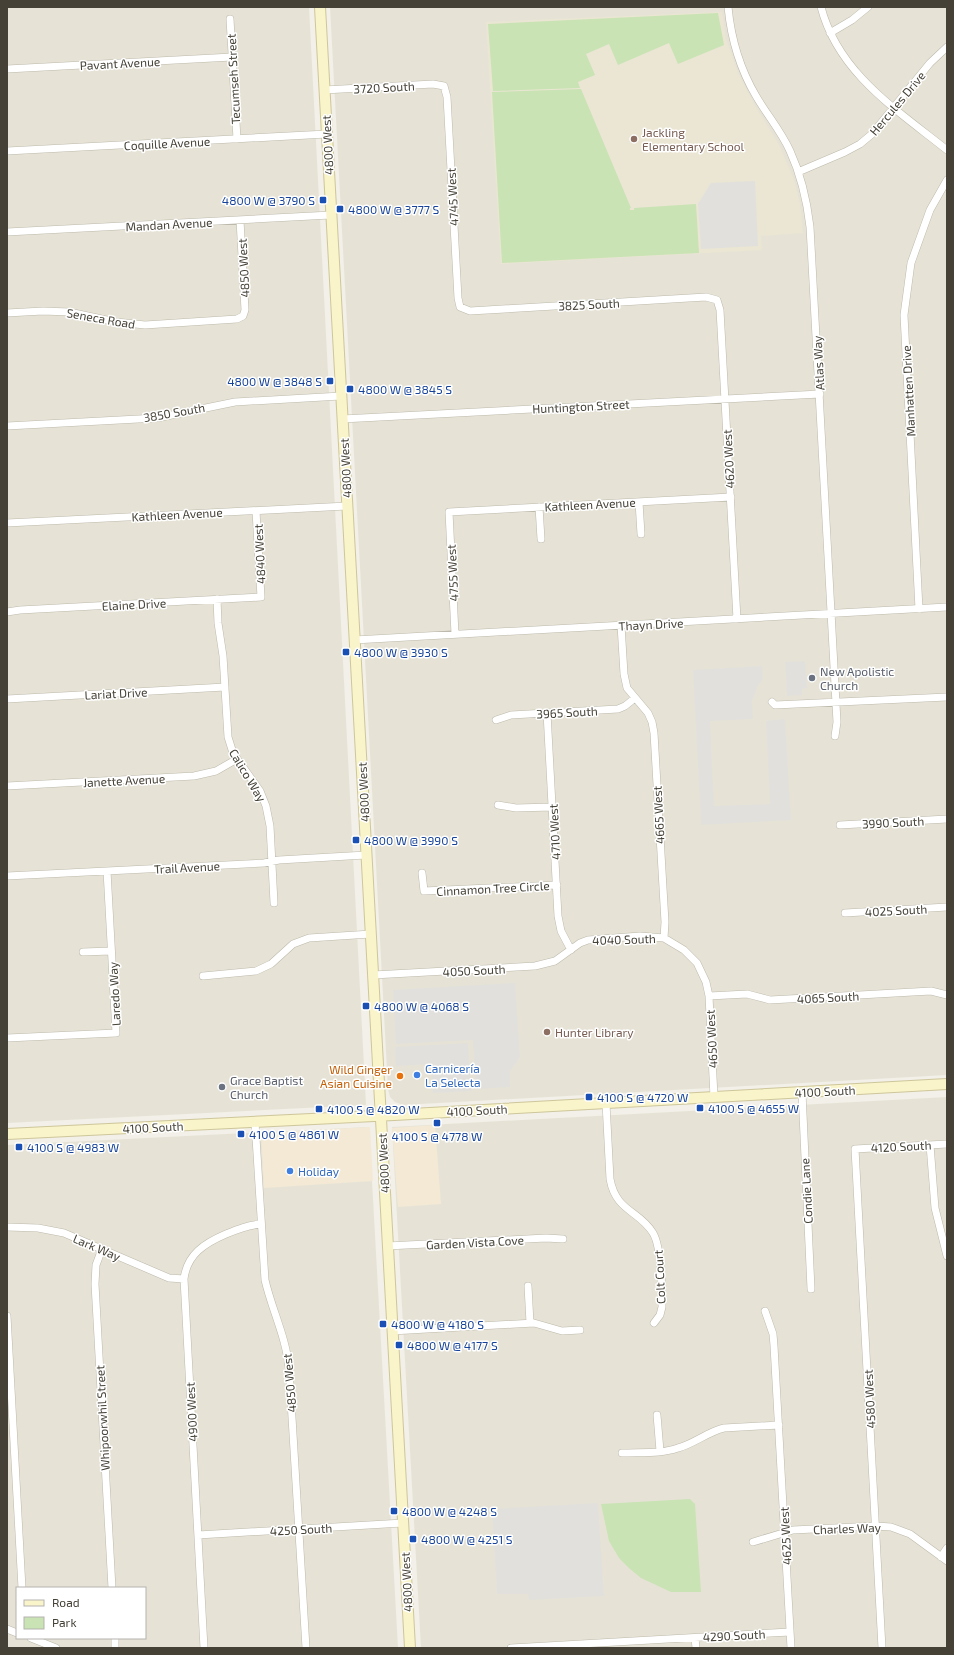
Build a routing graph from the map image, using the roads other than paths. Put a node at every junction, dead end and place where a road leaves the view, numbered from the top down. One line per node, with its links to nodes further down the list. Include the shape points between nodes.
1 (320, 7): 11 (main road, 4800 West)
2 (728, 7): 17 (street, Atlas Way, via 733,38 745,74 780,132)
3 (821, 7): 6 (street)
4 (868, 7): 6 (street)
5 (230, 19): 8 (street, Tecumseh Street)
6 (830, 33): 12 (street, via 858,76)
7 (947, 47): 12 (street, Hercules Drive, via 930,63)
8 (232, 57): 9 (street, Pavant Avenue); 14 (street, Tecumseh Street)
9 (7, 69)
10 (444, 86): 11 (street, 3720 South, via 433,84); 23 (street, 4745 West)
11 (324, 90): 13 (main road, 4800 West)
12 (895, 108): 15 (street); 17 (street, Hercules Drive, via 860,144)
13 (327, 134): 14 (street, Coquille Avenue); 19 (main road, 4800 West)
14 (237, 139): 16 (street, Coquille Avenue)
15 (947, 150)
16 (7, 152)
17 (798, 172): 26 (street, Atlas Way, via 810,227)
18 (947, 180): 43 (street, Manhatten Drive, via 930,210 913,257 904,315)
19 (331, 215): 20 (street, Mandan Avenue); 27 (main road, 4800 West)
20 (240, 220): 21 (street, Mandan Avenue); 25 (street, 4850 West, via 245,300)
21 (7, 232)
22 (717, 300): 23 (street, 3825 South, via 703,298 470,311); 28 (street, 4620 West, via 720,310)
23 (460, 307)
24 (7, 313): 25 (street, Seneca Road, via 64,311 116,322 146,325 231,320)
25 (242, 316)
26 (820, 394): 28 (street, Huntington Street); 45 (street, Atlas Way)
27 (341, 396): 29 (main road, 4800 West); 30 (street, 3850 South, via 235,402 157,418)
28 (725, 399): 29 (street, Huntington Street); 31 (street, 4620 West)
29 (342, 419): 33 (main road, 4800 West)
30 (7, 426)
31 (731, 496): 32 (street, Kathleen Avenue); 46 (street, 4620 West)
32 (639, 502): 34 (street, Kathleen Avenue); 38 (street)
33 (347, 506): 35 (street, Kathleen Avenue); 49 (main road, 4800 West)
34 (539, 507): 36 (street, Kathleen Avenue); 39 (street)
35 (256, 511): 37 (street, Kathleen Avenue); 40 (street, 4840 West)
36 (449, 512): 48 (street, 4755 West)
37 (7, 523)
38 (641, 534)
39 (541, 539)
40 (261, 597): 41 (street, Elaine Drive)
41 (217, 599): 44 (street, Elaine Drive); 50 (street, Calico Way)
42 (947, 607): 43 (street, Thayn Drive)
43 (919, 609): 45 (street, Thayn Drive)
44 (7, 612)
45 (831, 614): 46 (street, Thayn Drive); 55 (street, Atlas Way)
46 (737, 619): 47 (street, Thayn Drive)
47 (621, 625): 48 (street, Thayn Drive); 52 (street, 4665 West, via 625,682)
48 (455, 634): 49 (street, Thayn Drive)
49 (354, 640): 65 (main road, 4800 West)
50 (225, 687): 53 (street, Lariat Drive); 59 (street, Calico Way, via 228,737)
51 (947, 697): 55 (street)
52 (635, 698): 56 (street, 3965 South, via 618,709); 75 (street, 4665 West, via 648,713 654,733)
53 (7, 699)
54 (772, 702): 55 (street, via 775,705)
55 (836, 702): 58 (street, Atlas Way)
56 (548, 713): 57 (street, 3965 South, via 511,715); 62 (street, 4710 West)
57 (496, 720)
58 (835, 736)
59 (237, 759): 60 (street, Janette Avenue, via 216,771 194,776); 66 (street, Calico Way, via 257,787 266,806)
60 (7, 786)
61 (498, 805): 62 (street, via 513,808)
62 (552, 807): 70 (street, 4710 West)
63 (947, 819): 64 (street, 3990 South)
64 (840, 825)
65 (366, 855): 66 (street, Trail Avenue); 74 (main road, 4800 West)
66 (272, 861): 67 (street, Trail Avenue); 71 (street, Calico Way)
67 (107, 871): 69 (street, Trail Avenue); 77 (street, Laredo Way)
68 (422, 873): 70 (street, Cinnamon Tree Circle, via 424,891)
69 (7, 876)
70 (557, 885): 76 (street, 4710 West, via 561,931)
71 (274, 903)
72 (947, 907): 73 (street, 4025 South)
73 (844, 913)
74 (371, 934): 79 (main road, 4800 West); 80 (street, via 309,938 293,944 271,964 256,972)
75 (664, 938): 76 (street, 4040 South, via 640,936 596,939 580,943); 81 (street, 4040 South, via 692,957 703,972)
76 (571, 950): 79 (street, 4050 South, via 555,961 535,966)
77 (111, 951): 78 (street); 84 (street, Laredo Way, via 116,1033)
78 (83, 952)
79 (373, 975): 89 (main road, 4800 West)
80 (203, 976)
81 (706, 982): 83 (street, 4650 West)
82 (947, 995): 83 (street, 4065 South, via 931,991 770,1000 747,994)
83 (709, 996): 87 (street, 4650 West)
84 (7, 1038)
85 (947, 1084): 86 (main road, 4100 South)
86 (802, 1092): 87 (main road, 4100 South); 103 (street, Condie Lane)
87 (714, 1097): 88 (main road, 4100 South)
88 (606, 1103): 89 (main road, 4100 South); 107 (street, Colt Court, via 610,1179 613,1191 623,1206 649,1228 659,1248 662,1307)
89 (380, 1115): 90 (main road, 4100 South); 98 (main road, 4800 West)
90 (255, 1122): 91 (main road, 4100 South); 95 (street, 4850 West)
91 (7, 1134)
92 (947, 1144): 93 (street, 4120 South)
93 (930, 1145): 94 (street, 4120 South); 100 (street, via 935,1208)
94 (855, 1149): 115 (street, 4580 West)
95 (261, 1224): 101 (street, 4900 West, via 244,1227 202,1246 190,1260); 116 (street, 4850 West, via 265,1280 289,1361)
96 (7, 1227): 99 (street, Lark Way, via 56,1231)
97 (563, 1239): 98 (street, Garden Vista Cove)
98 (387, 1246): 109 (main road, 4800 West)
99 (102, 1249): 101 (street, Lark Way, via 169,1278); 123 (street, Whipoorwhil Street, via 94,1277)
100 (947, 1256)
101 (184, 1278): 118 (street, 4900 West)
102 (528, 1286): 106 (street)
103 (811, 1289)
104 (765, 1311): 111 (street, 4625 West, via 773,1334)
105 (7, 1316): 122 (street)
106 (530, 1323): 108 (street, via 562,1331); 109 (street)
107 (654, 1323)
108 (580, 1330)
109 (392, 1331): 114 (main road, 4800 West)
110 (658, 1415): 112 (street)
111 (779, 1425): 112 (street, via 716,1430 679,1448); 117 (street, 4625 West)
112 (660, 1451): 113 (street)
113 (622, 1453)
114 (403, 1523): 116 (street, 4250 South); 131 (main road, 4800 West)
115 (876, 1526): 117 (street, Charles Way); 121 (street, Charles Way, via 904,1531); 135 (street, 4580 West)
116 (299, 1529): 118 (street, 4250 South); 130 (street, 4850 West)
117 (784, 1532): 119 (street, Charles Way); 124 (street, 4625 West)
118 (198, 1535): 129 (street, 4900 West)
119 (753, 1542)
120 (947, 1548): 121 (street)
121 (944, 1559)
122 (22, 1587)
123 (112, 1587)
124 (790, 1632): 125 (street, 4290 South); 134 (street, 4625 West)
125 (695, 1638): 127 (street, 4290 South); 133 (street)
126 (34, 1639): 128 (street)
127 (601, 1645): 132 (street, 4290 South)
128 (56, 1648)
129 (204, 1648)
130 (306, 1648)
131 (410, 1648)
132 (511, 1648)
133 (696, 1648)
134 (791, 1648)
135 (882, 1648)

